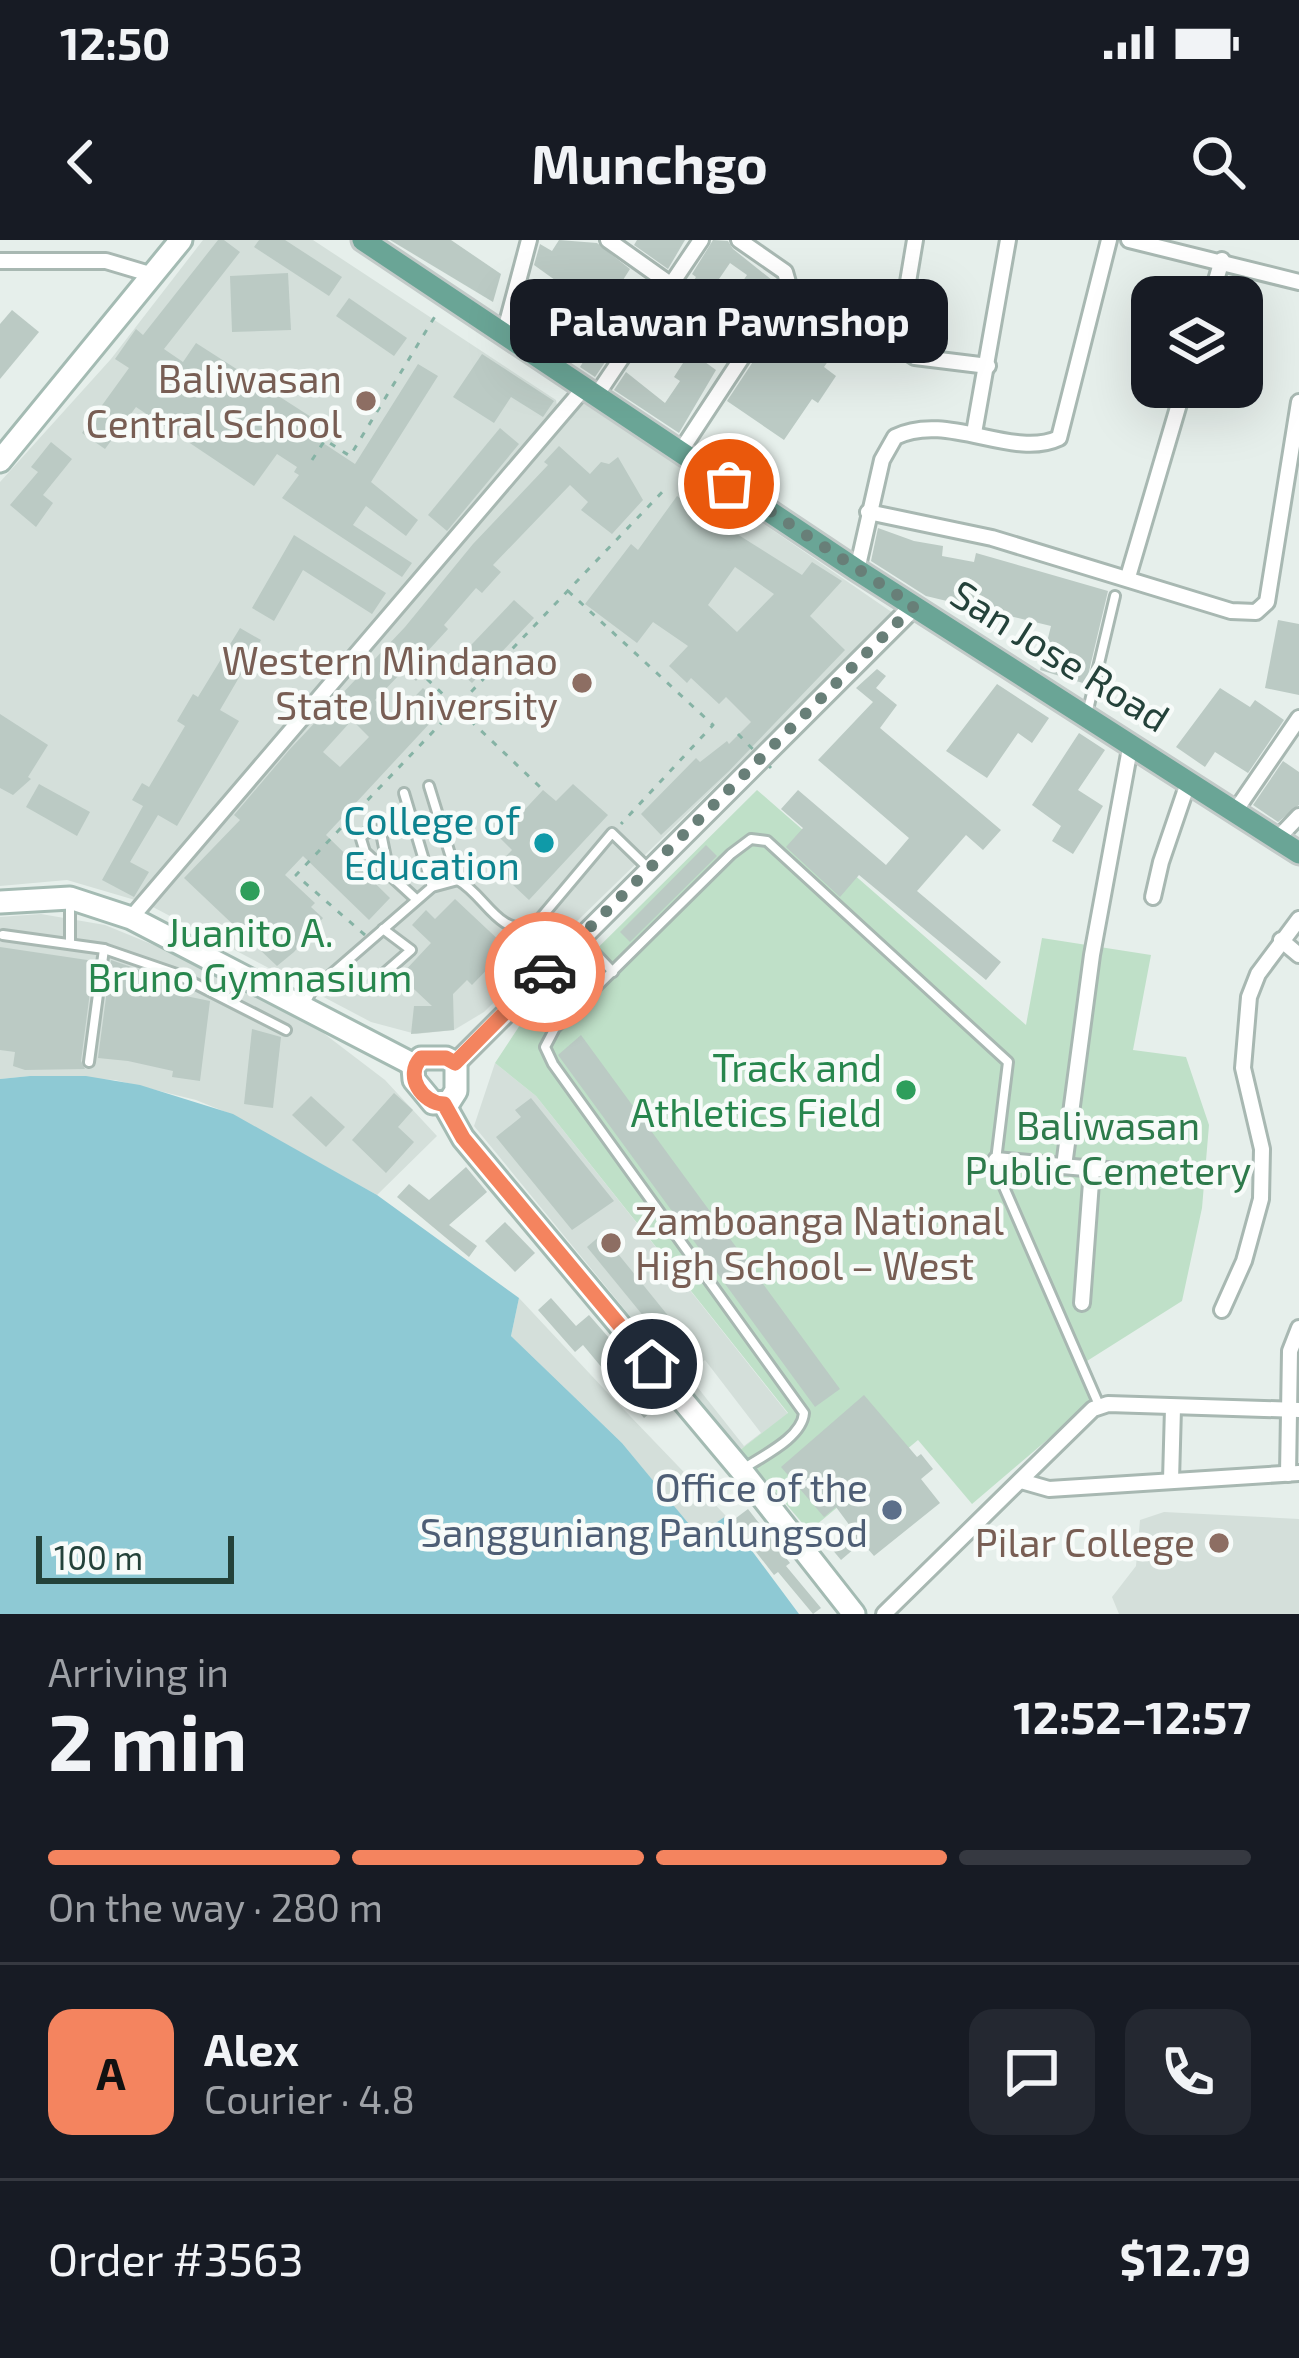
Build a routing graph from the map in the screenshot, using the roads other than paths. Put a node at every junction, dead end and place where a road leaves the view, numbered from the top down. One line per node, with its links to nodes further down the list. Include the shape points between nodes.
1 (181, 240): 13 (main road)
2 (363, 240): 17 (main road, San Jose Road)
3 (529, 240): 17 (street)
4 (608, 240): 16 (street)
5 (701, 240): 16 (street)
6 (739, 240): 23 (street, via 785,272 789,286)
7 (915, 240): 18 (street, via 901,348 908,356)
8 (1009, 240): 18 (street)
9 (1109, 240): 22 (street, via 1059,438 1037,444)
10 (1129, 240): 11 (street)
11 (1222, 260): 14 (street); 15 (street)
12 (0, 261): 13 (street, via 106,260)
13 (153, 275): 24 (main road)
14 (1217, 276)
15 (1299, 281)
16 (670, 284): 19 (street)
17 (504, 334): 19 (main road, San Jose Road)
18 (988, 365): 22 (street)
19 (590, 392): 23 (main road, San Jose Road); 51 (street)
20 (1299, 402): 25 (street)
21 (1178, 408): 30 (street)
22 (974, 433): 28 (street, via 926,428 895,436)
23 (680, 452): 26 (main road, San Jose Road)
24 (0, 461)
25 (1294, 467): 30 (street, via 1267,602 1256,612)
26 (729, 484): 27 (lane); 29 (main road, San Jose Road)
27 (708, 512)
28 (868, 512): 29 (street); 30 (street)
29 (856, 570): 32 (main road, San Jose Road)
30 (1128, 577)
31 (1115, 596): 33 (lane)
32 (914, 606): 33 (main road, San Jose Road); 43 (street)
33 (1087, 715): 35 (main road, San Jose Road)
34 (1299, 718): 39 (street)
35 (1131, 743): 36 (main road, San Jose Road); 69 (street)
36 (1189, 781): 39 (main road, San Jose Road); 47 (street)
37 (429, 786): 45 (lane)
38 (404, 794): 46 (lane)
39 (1236, 811): 41 (main road, San Jose Road)
40 (1299, 816): 41 (street)
41 (1278, 838): 42 (main road, San Jose Road)
42 (1299, 853)
43 (649, 869): 45 (lane, via 613,833 528,928 504,924); 55 (street)
44 (389, 873): 44 (lane, via 381,833 363,834 365,852); 49 (lane)
45 (458, 880): 46 (lane)
46 (432, 886): 49 (lane)
47 (1153, 897)
48 (70, 898): 50 (main road); 51 (main road); 57 (lane)
49 (416, 899): 53 (lane)
50 (0, 902)
51 (131, 918): 62 (main road)
52 (1299, 919): 56 (street)
53 (383, 928): 61 (lane, via 410,950); 62 (lane)
54 (3, 935): 57 (lane)
55 (580, 937): 60 (lane); 65 (street)
56 (1281, 940): 59 (street); 73 (street, via 1249,997 1243,1068 1262,1149 1261,1199)
57 (70, 942): 58 (lane)
58 (104, 949): 63 (lane, via 173,973); 64 (lane)
59 (1299, 955)
60 (613, 971): 68 (lane, via 730,854 751,839 767,841 1004,1057 1009,1076); 78 (lane, via 545,1047 804,1413 795,1432)
61 (372, 984)
62 (303, 1007): 66 (main road)
63 (286, 1030)
64 (89, 1062)
65 (455, 1063): 66 (main road, via 425,1057); 67 (main road, via 455,1095)
66 (414, 1065): 67 (main road, via 414,1080 430,1101)
67 (444, 1104): 78 (main road, via 463,1138)
68 (996, 1160): 69 (street); 75 (lane)
69 (1064, 1166): 70 (street)
70 (1092, 1169): 71 (street); 72 (street)
71 (1128, 1172)
72 (1082, 1303)
73 (1222, 1310)
74 (1299, 1328): 77 (street, via 1290,1352)
75 (1100, 1407): 76 (street); 81 (street)
76 (1173, 1408): 77 (street); 80 (street)
77 (1293, 1410): 79 (street)
78 (741, 1470): 82 (main road)
79 (1293, 1474): 80 (street)
80 (1171, 1480): 81 (street, via 1049,1489)
81 (1021, 1481): 83 (street)
82 (854, 1614)
83 (884, 1614)

